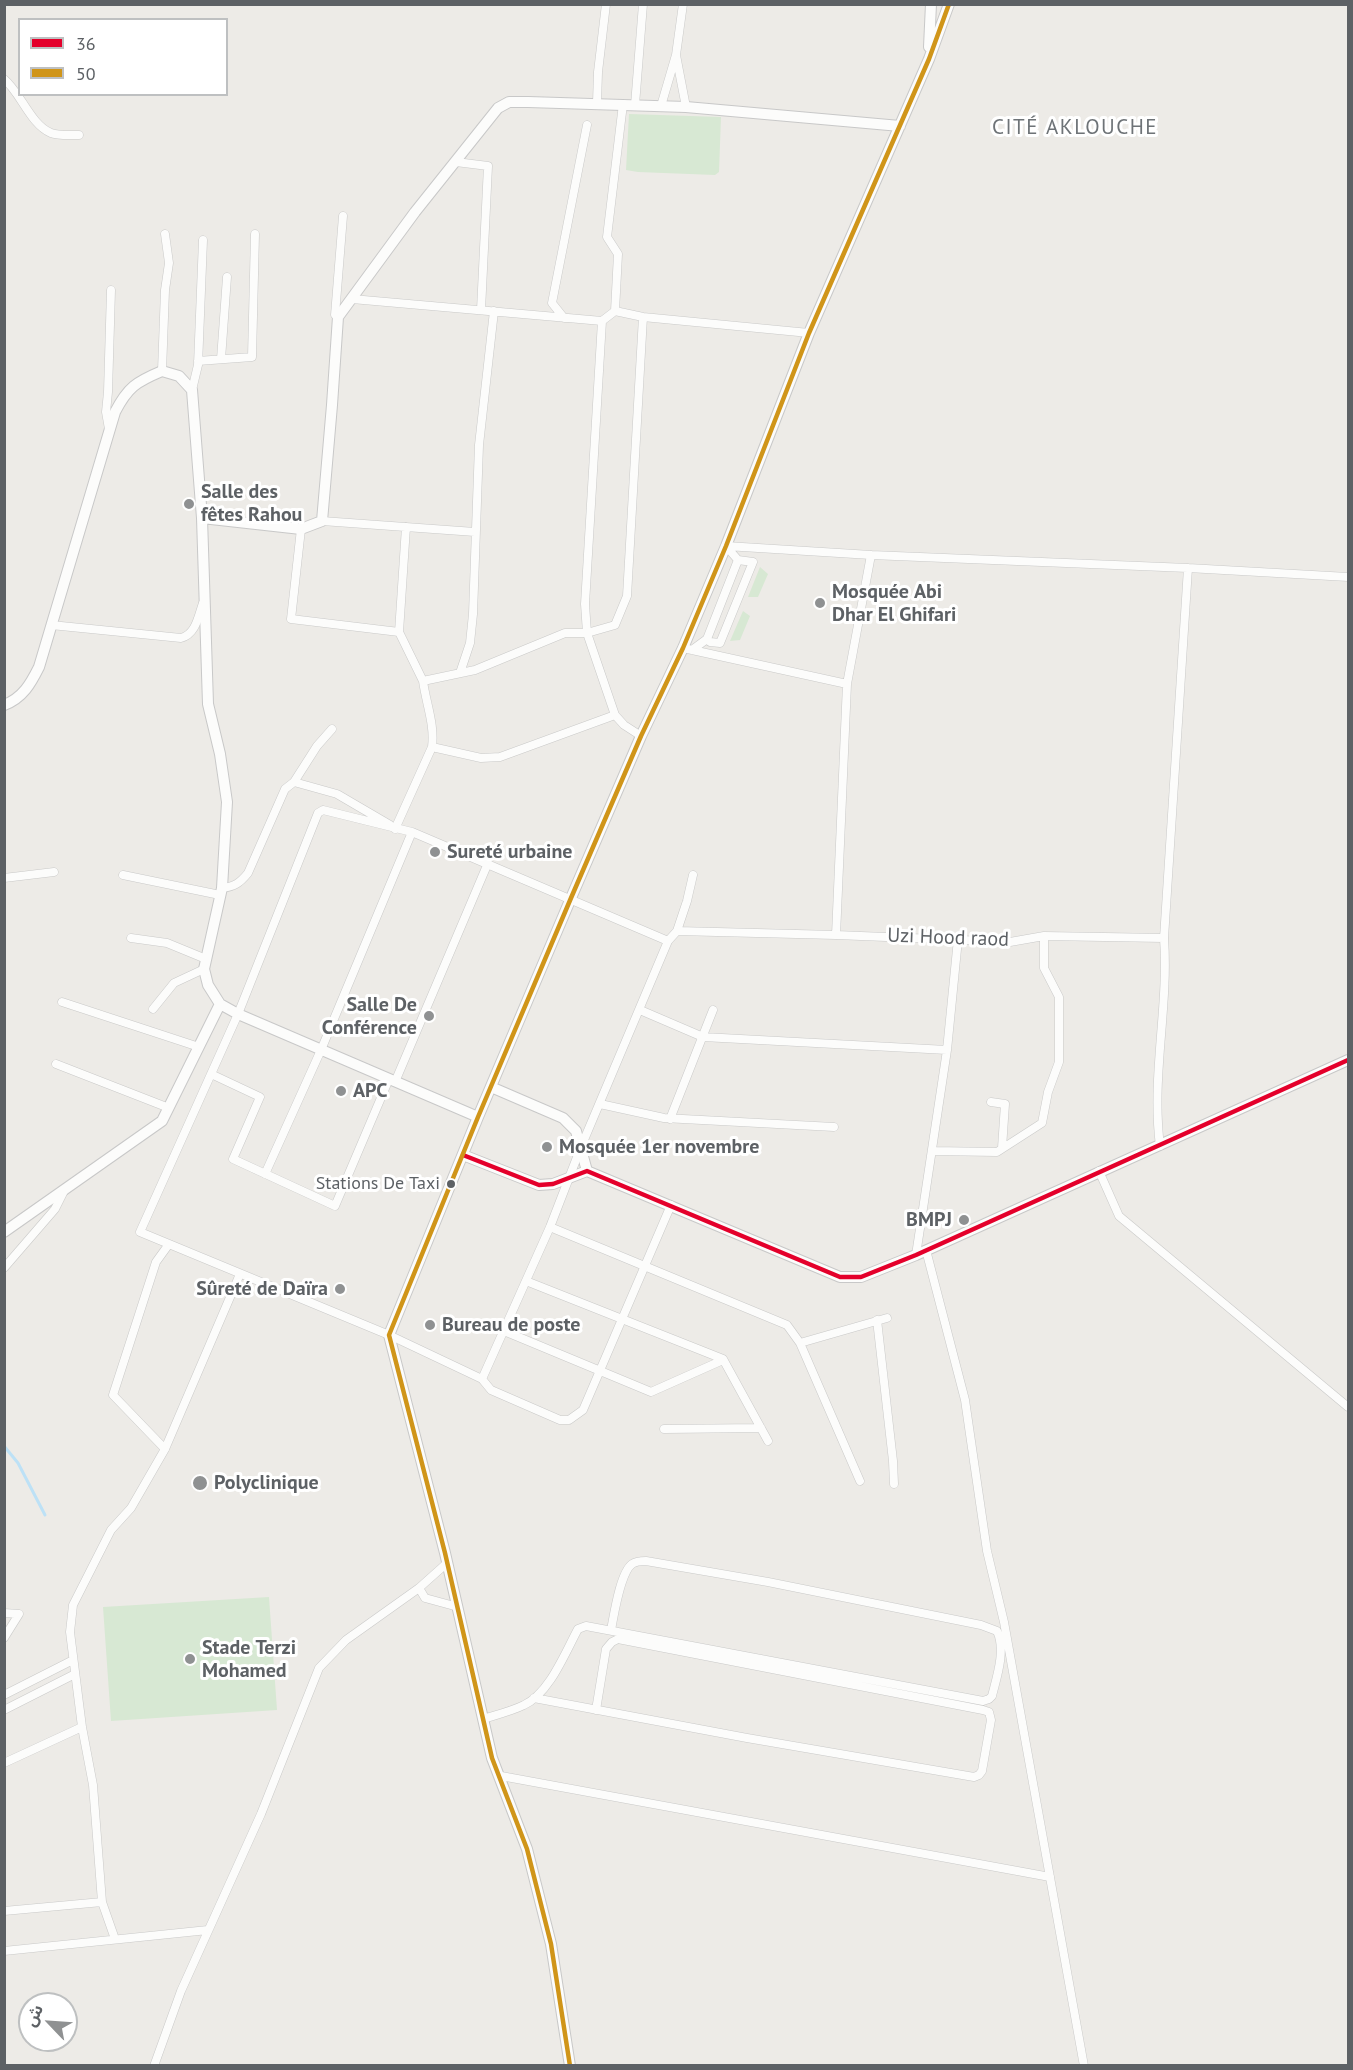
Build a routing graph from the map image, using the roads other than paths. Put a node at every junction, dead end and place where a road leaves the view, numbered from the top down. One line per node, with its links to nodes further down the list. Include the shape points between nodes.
1 (606, 4): 11 (street)
2 (643, 4): 13 (street)
3 (682, 4): 6 (street)
4 (932, 4): 7 (main road)
5 (949, 4): 7 (main road)
6 (676, 55): 14 (street); 15 (street)
7 (929, 59): 17 (main road)
8 (4, 80): 9 (street)
9 (18, 95)
10 (19, 96): 18 (street, via 34,118 51,133)
11 (597, 103): 12 (main road); 19 (main road, via 509,102 498,108)
12 (623, 104): 13 (main road); 28 (street, via 607,237 618,254)
13 (635, 105): 14 (main road)
14 (661, 106): 15 (main road)
15 (686, 107): 17 (main road)
16 (587, 126): 32 (street, via 552,303)
17 (900, 126): 34 (main road)
18 (79, 135)
19 (456, 162): 26 (main road); 27 (street, via 488,166)
20 (343, 216): 30 (street, via 335,315)
21 (165, 234): 37 (street, via 170,263)
22 (255, 234): 35 (street, via 252,357)
23 (202, 240): 36 (street)
24 (227, 277): 35 (street)
25 (111, 290): 39 (street, via 106,412)
26 (352, 299): 27 (street); 30 (main road)
27 (481, 310): 29 (street)
28 (615, 311): 31 (street); 33 (street)
29 (494, 312): 32 (street); 44 (street, via 479,445)
30 (338, 317): 41 (main road)
31 (643, 317): 34 (street); 53 (street, via 627,596 615,626)
32 (564, 318): 33 (street)
33 (602, 321): 53 (street, via 585,604)
34 (809, 333): 45 (main road)
35 (221, 359): 36 (street)
36 (198, 361): 38 (street)
37 (162, 371): 38 (main road, via 179,376); 39 (main road, via 125,393)
38 (192, 390): 40 (main road)
39 (109, 430): 51 (main road)
40 (202, 518): 43 (main road); 50 (main road)
41 (322, 521): 42 (street); 43 (main road)
42 (406, 527): 44 (street); 52 (street)
43 (301, 529): 52 (street, via 291,619)
44 (475, 532): 56 (street, via 470,643)
45 (726, 546): 46 (street); 47 (street); 55 (main road)
46 (871, 555): 48 (street); 58 (street)
47 (738, 560): 54 (street); 54 (street, via 753,562 720,644)
48 (1188, 568): 49 (street); 78 (street)
49 (1348, 577)
50 (204, 599): 51 (street, via 193,631 181,638); 72 (main road, via 208,704 227,802)
51 (51, 625): 59 (main road, via 29,688)
52 (399, 632): 57 (street)
53 (587, 633): 56 (street, via 565,633); 60 (street)
54 (707, 639): 55 (street)
55 (687, 649): 58 (street); 62 (main road)
56 (460, 673): 57 (street)
57 (423, 681): 63 (street, via 434,733)
58 (847, 684): 75 (street)
59 (4, 705)
60 (615, 715): 62 (street); 63 (street, via 500,757 481,758)
61 (332, 729): 64 (street)
62 (641, 736): 73 (main road)
63 (432, 747): 65 (street)
64 (294, 782): 65 (street, via 337,794); 72 (street, via 285,789 242,882)
65 (395, 829): 66 (street); 87 (street, via 323,810 318,813)
66 (412, 832): 67 (street); 90 (street)
67 (488, 863): 73 (street); 95 (street)
68 (54, 872): 71 (street)
69 (123, 874): 72 (street)
70 (693, 875): 74 (street)
71 (4, 878)
72 (221, 891): 81 (main road)
73 (571, 898): 80 (street); 96 (main road)
74 (677, 931): 75 (street, Uzi Hood raod); 80 (street)
75 (836, 934): 79 (street, Uzi Hood raod)
76 (1044, 936): 78 (street, Uzi Hood raod); 79 (street, Uzi Hood raod, via 1010,942); 105 (street, via 1044,968 1059,997 1059,1062 1042,1124)
77 (131, 938): 81 (street, via 167,943)
78 (1164, 938): 103 (street, via 1167,959 1156,1116)
79 (958, 939): 91 (street)
80 (669, 941): 85 (street)
81 (205, 964): 83 (main road, via 208,985); 84 (street, via 174,983)
82 (62, 1002): 89 (street)
83 (220, 1004): 87 (main road); 89 (main road)
84 (153, 1009)
85 (640, 1010): 88 (street); 98 (street)
86 (713, 1010): 88 (street)
87 (238, 1014): 90 (main road); 94 (street)
88 (703, 1037): 91 (street); 101 (street)
89 (199, 1047): 99 (main road)
90 (321, 1050): 95 (main road); 110 (street)
91 (947, 1050): 106 (street)
92 (1348, 1060): 103 (main road)
93 (56, 1064): 99 (street)
94 (211, 1074): 110 (street, via 260,1097 233,1159); 116 (street, via 140,1232)
95 (392, 1080): 100 (main road); 110 (street, via 335,1206)
96 (490, 1087): 100 (main road); 104 (main road, via 563,1118 576,1131)
97 (991, 1102): 105 (street, via 1005,1104)
98 (600, 1104): 101 (street); 104 (street)
99 (169, 1108): 112 (main road, via 162,1121)
100 (478, 1117): 107 (main road)
101 (670, 1119): 102 (street)
102 (834, 1127)
103 (1160, 1146): 109 (main road)
104 (580, 1148): 108 (main road); 111 (street)
105 (1002, 1148): 106 (street, via 997,1152)
106 (932, 1151): 118 (street)
107 (463, 1155): 111 (main road, via 539,1185); 127 (main road)
108 (587, 1171): 111 (main road); 113 (main road)
109 (1100, 1171): 117 (main road); 132 (street, via 1119,1216)
110 (265, 1174)
111 (568, 1179): 114 (street)
112 (64, 1190): 115 (main road); 120 (street, via 55,1209)
113 (671, 1205): 118 (main road, via 840,1277 861,1277); 119 (street)
114 (550, 1227): 119 (street); 122 (street)
115 (4, 1232)
116 (169, 1244): 121 (street); 136 (street, via 156,1262 113,1395)
117 (926, 1250): 118 (main road); 155 (street, via 965,1400 987,1551 1004,1622)
118 (916, 1255)
119 (644, 1266): 124 (street); 128 (street, via 787,1325)
120 (4, 1268)
121 (240, 1274): 127 (street); 136 (street)
122 (526, 1281): 124 (street); 126 (street)
123 (887, 1318): 125 (street)
124 (621, 1319): 129 (street); 130 (street)
125 (877, 1320): 128 (street); 138 (street)
126 (504, 1331): 130 (street); 131 (street)
127 (389, 1335): 131 (street); 139 (main road)
128 (800, 1343): 137 (street)
129 (723, 1360): 130 (street, via 651,1392); 133 (street)
130 (600, 1369): 131 (street, via 583,1410 569,1420 560,1420 491,1390)
131 (482, 1379)
132 (1348, 1407)
133 (761, 1428): 134 (street); 135 (street)
134 (664, 1430)
135 (768, 1441)
136 (165, 1449): 145 (street, via 131,1508 111,1530 73,1605)
137 (860, 1481)
138 (894, 1484)
139 (447, 1563): 140 (street); 141 (main road)
140 (419, 1588): 141 (street, via 425,1598); 158 (street, via 346,1640 319,1668 261,1814)
141 (458, 1607): 151 (main road)
142 (4, 1613): 144 (street, via 19,1614)
143 (611, 1630): 143 (street, via 983,1701 992,1696 1002,1643 997,1631 981,1625 646,1561 627,1569); 148 (street, via 586,1626 578,1629 548,1684)
144 (4, 1638)
145 (73, 1660): 146 (street); 147 (street)
146 (75, 1674): 149 (street); 152 (street)
147 (4, 1695)
148 (534, 1698): 150 (street); 151 (street)
149 (4, 1710)
150 (596, 1710): 150 (street, via 974,1777 982,1771 991,1720 989,1712 982,1710 618,1639 606,1649)
151 (483, 1719): 154 (main road, via 492,1758)
152 (82, 1727): 153 (street); 156 (street, via 93,1785)
153 (4, 1763)
154 (501, 1776): 155 (street); 162 (main road, via 527,1849 551,1944)
155 (1050, 1877): 163 (street)
156 (102, 1902): 157 (street); 159 (street)
157 (4, 1911)
158 (208, 1930): 159 (street); 161 (street)
159 (115, 1939): 160 (street)
160 (4, 1951)
161 (154, 2066)
162 (570, 2066)
163 (1084, 2066)

